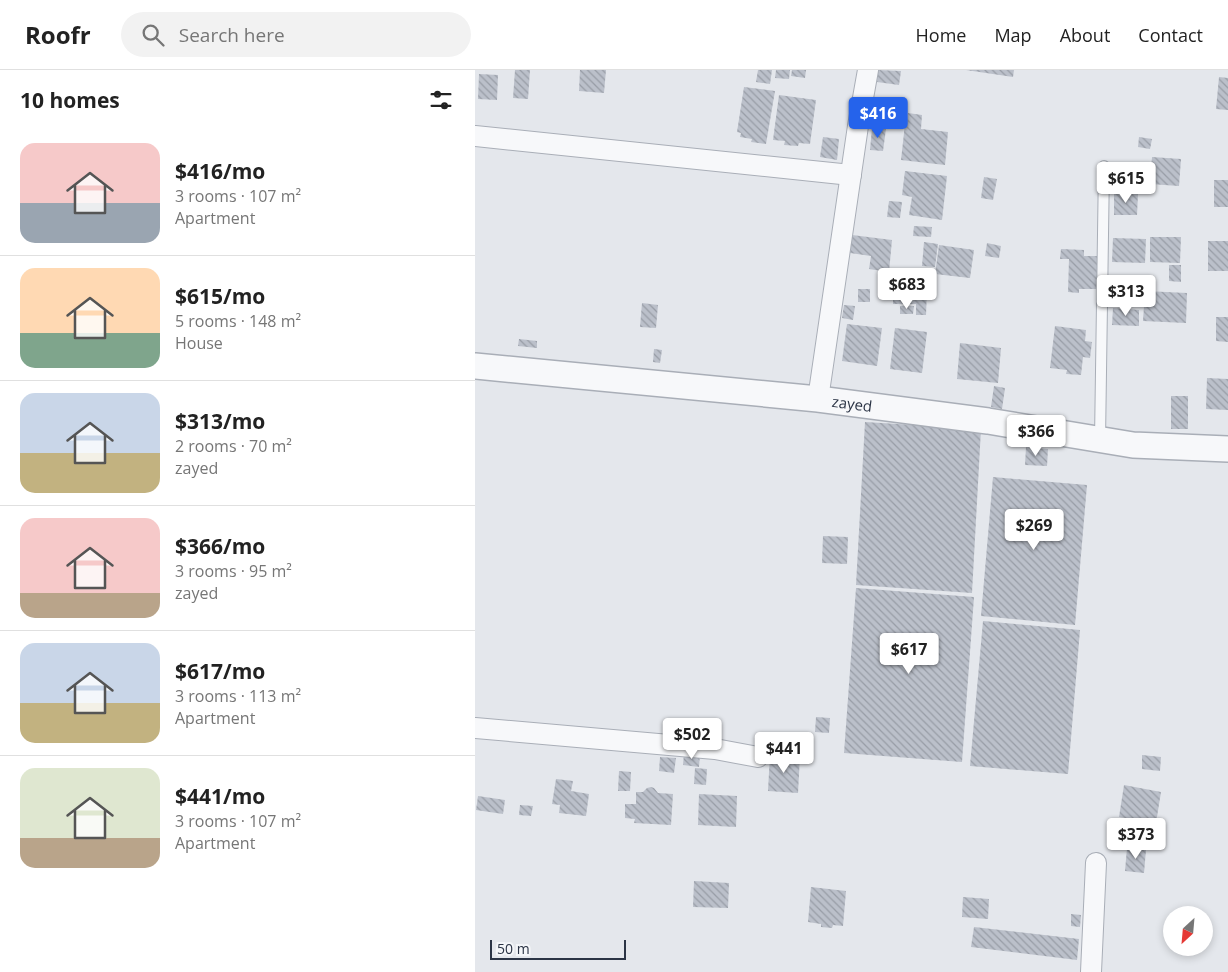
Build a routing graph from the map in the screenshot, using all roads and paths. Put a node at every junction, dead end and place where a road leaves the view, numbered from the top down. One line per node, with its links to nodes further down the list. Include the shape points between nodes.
1 (869, 70): 4 (street)
2 (475, 136): 4 (street)
3 (1104, 166): 7 (lane)
4 (851, 175): 6 (street)
5 (475, 366): 6 (street, zayed)
6 (818, 399): 7 (street, zayed, via 988,421)
7 (1100, 440): 8 (street, zayed, via 1133,445)
8 (1228, 449)
9 (475, 728): 10 (street, via 715,749)
10 (758, 757)
11 (1096, 863): 12 (street)
12 (1091, 972)

